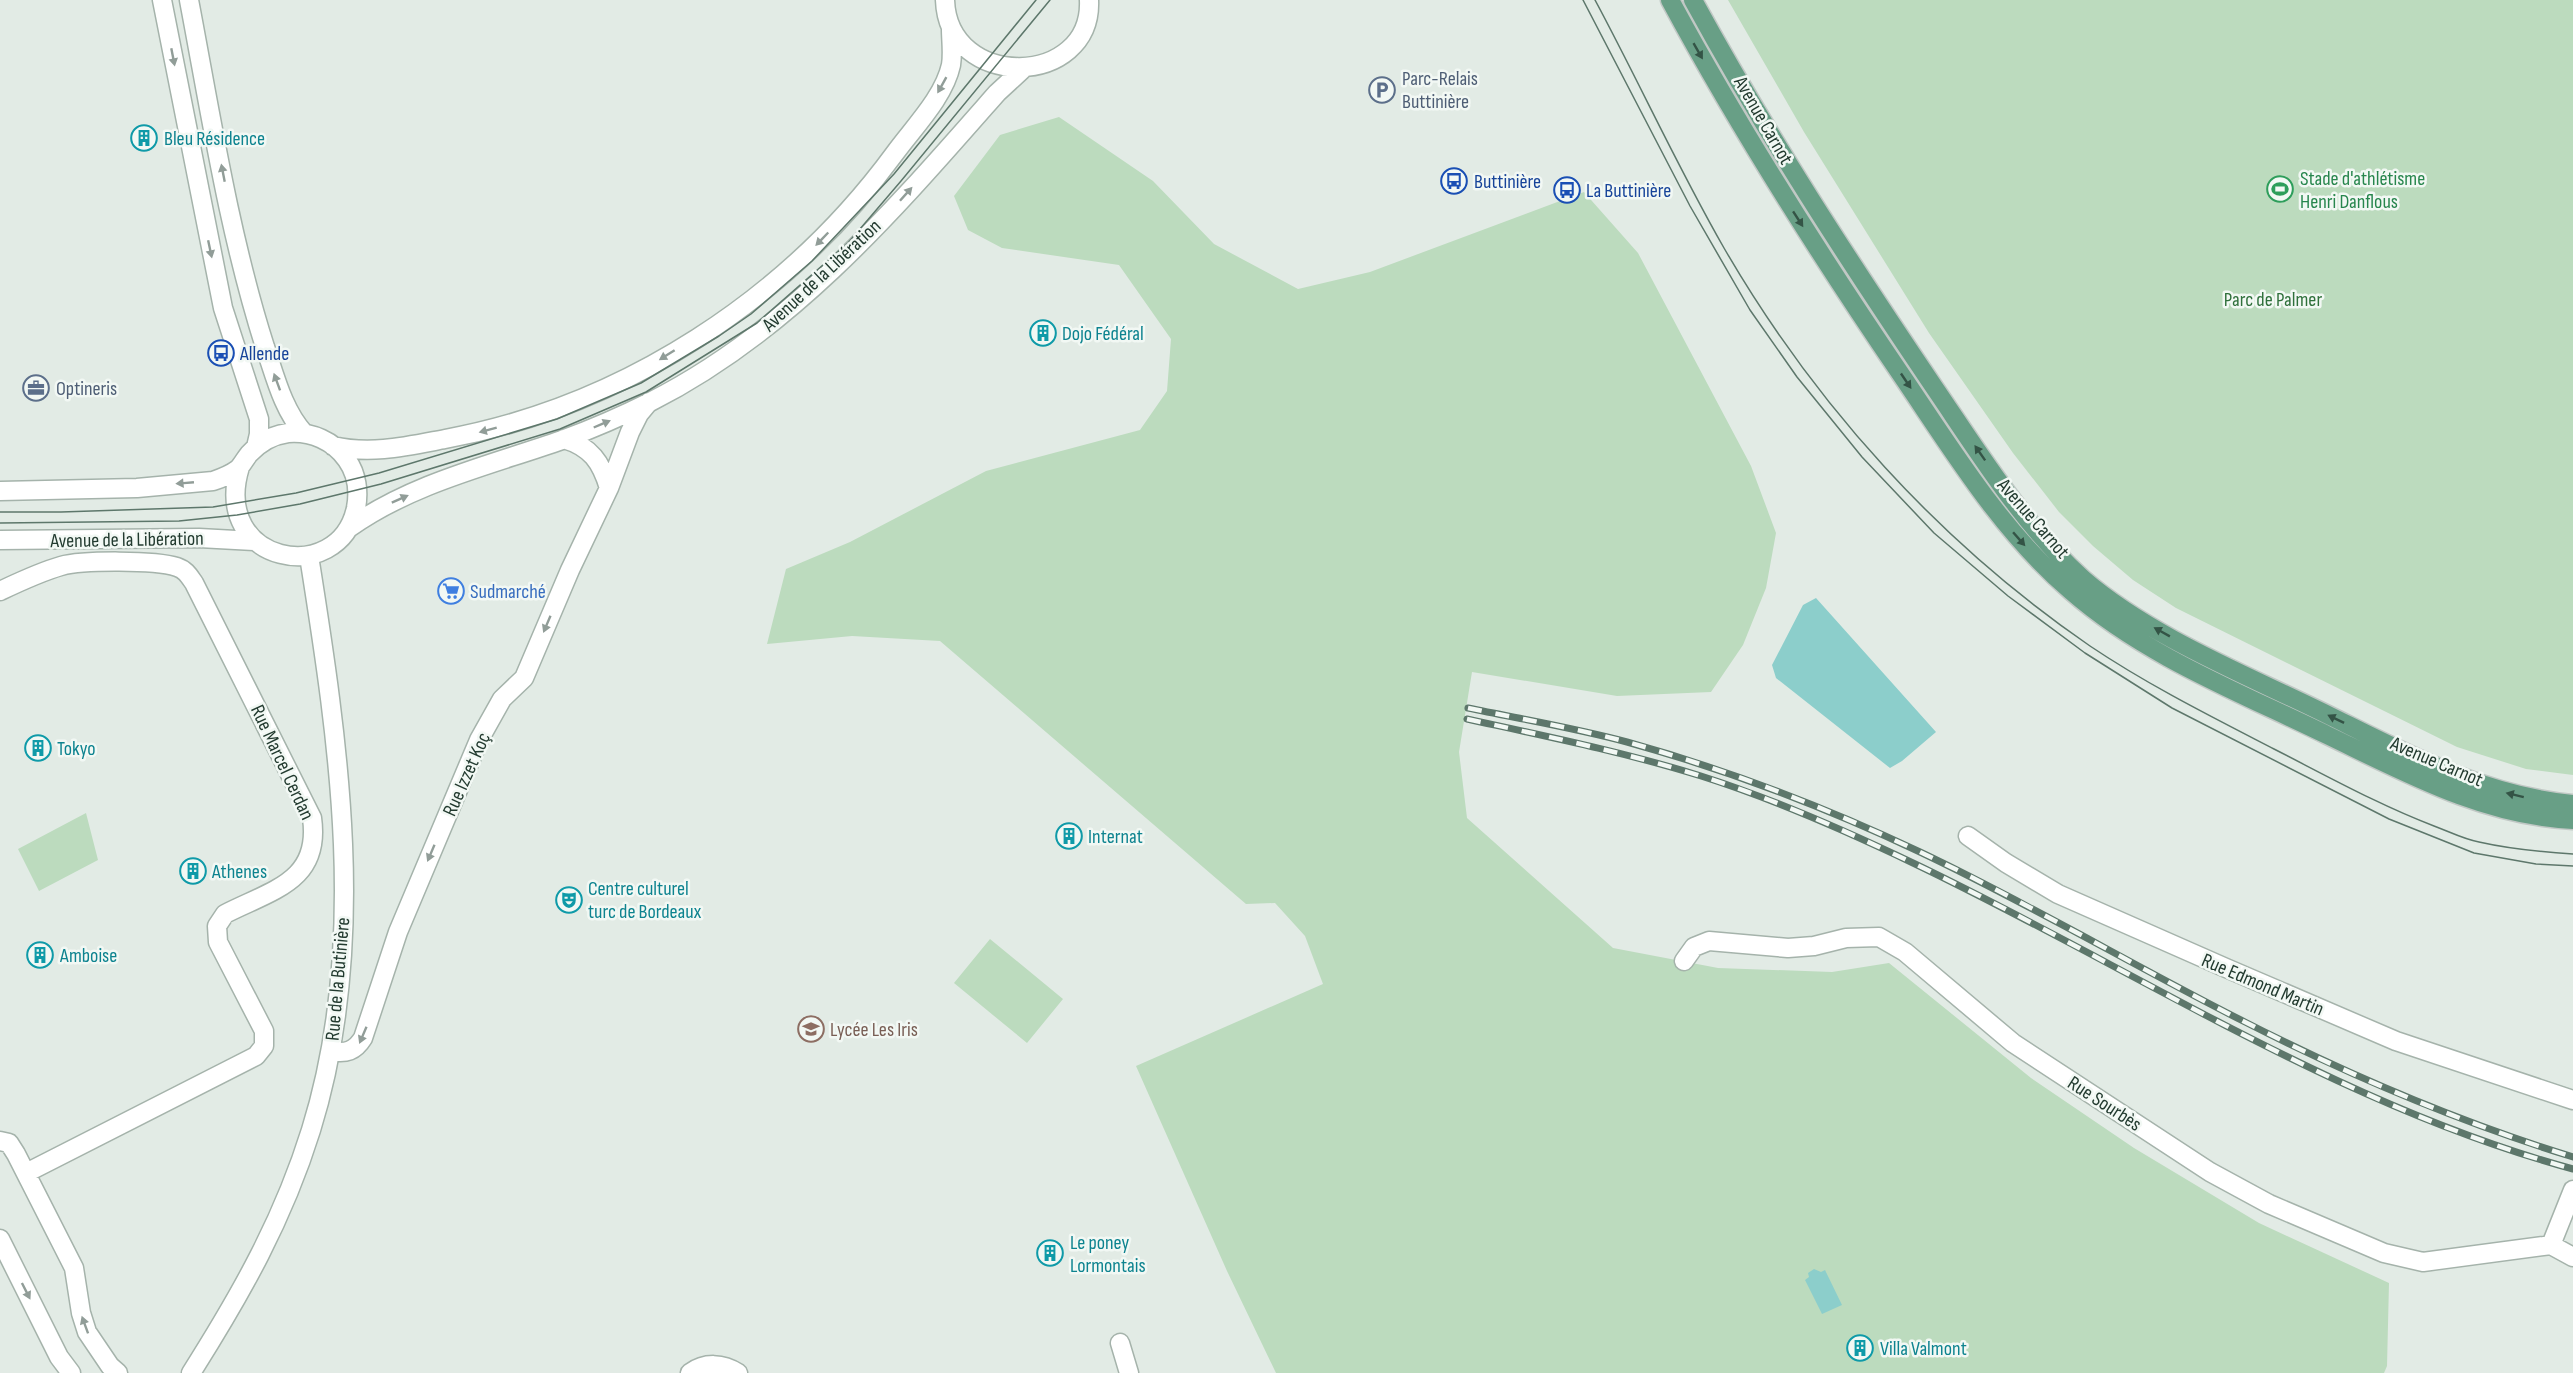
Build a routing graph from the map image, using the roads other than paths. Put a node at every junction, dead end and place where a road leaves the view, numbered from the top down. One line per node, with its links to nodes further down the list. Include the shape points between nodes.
1 (162, 0): 13 (street, one-way to 13, via 223,308 259,419)
2 (189, 0): 10 (street, one-way to 2, via 288,411 250,300)
3 (945, 0): 7 (street, Avenue de la Libération)
4 (1089, 0): 8 (street, via 1086,22 1067,50 1039,66)
5 (1670, 0): 23 (main road, Avenue Carnot, one-way to 23, via 1769,173 1961,463 2037,560 2073,593 2147,645 2416,778 2486,806 2538,818)
6 (1693, 0): 22 (main road, Avenue Carnot, one-way to 6, via 2537,801 2486,788 2425,763 2158,630 2084,579 2012,499 1879,305 1784,158)
7 (951, 29): 8 (street, via 963,45 985,61); 12 (street, Avenue de la Libération, one-way to 12, via 951,65 947,76 885,166 806,255 721,323 636,375 584,399 508,424 401,448 354,451)
8 (1023, 69): 9 (street, Avenue de la Libération, one-way to 8, via 731,354 795,305 854,250)
9 (650, 402): 11 (street, Avenue de la Libération, one-way to 9); 15 (street, Rue Izzet Koç, via 630,432)
10 (304, 433): 12 (street); 13 (street, via 287,433)
11 (564, 439): 15 (street, via 588,449 596,457); 17 (street, Avenue de la Libération, one-way to 11, via 415,492)
12 (333, 446): 17 (street, via 347,461 358,490)
13 (256, 447): 14 (street)
14 (240, 468): 16 (street, one-way to 16, via 213,481 137,488); 19 (street, via 234,486 234,505)
15 (609, 488): 26 (street, Rue Izzet Koç, one-way to 26, via 524,678 502,699 479,740 398,932 363,1038 351,1051)
16 (0, 491)
17 (349, 528): 20 (street, via 338,541)
18 (0, 540): 19 (street, Avenue de la Libération)
19 (254, 541): 20 (street, via 270,551)
20 (309, 556): 26 (street, Rue de la Butinière, via 337,750 342,837 344,936)
21 (0, 591): 29 (street, Rue Marcel Cerdan, via 61,566 83,563 124,562 176,567 187,572 312,818 315,837 311,857 300,873 225,914 217,926 218,942 264,1031 264,1046 256,1056)
22 (2573, 804)
23 (2573, 820)
24 (1968, 836): 27 (street, Rue Edmond Martin, via 2058,894 2226,968 2396,1041)
25 (1684, 962): 32 (street, Rue Sourbès, via 1694,947 1709,941 1788,948 1879,937 1905,952 2013,1043 2210,1172 2269,1204 2385,1253 2423,1262)
26 (331, 1052): 37 (street, Rue de la Butinière, via 311,1131 272,1232 232,1309)
27 (2573, 1100)
28 (0, 1141): 29 (street, via 9,1143)
29 (26, 1173): 36 (street, one-way to 29, via 87,1332 74,1268)
30 (2571, 1205): 32 (street)
31 (0, 1239): 35 (street, one-way to 35)
32 (2551, 1245): 33 (street)
33 (2573, 1257)
34 (1120, 1343): 40 (street)
35 (71, 1373)
36 (118, 1373)
37 (191, 1373)
38 (690, 1373): 39 (street, via 717,1364)
39 (738, 1373)
40 (1129, 1373)

